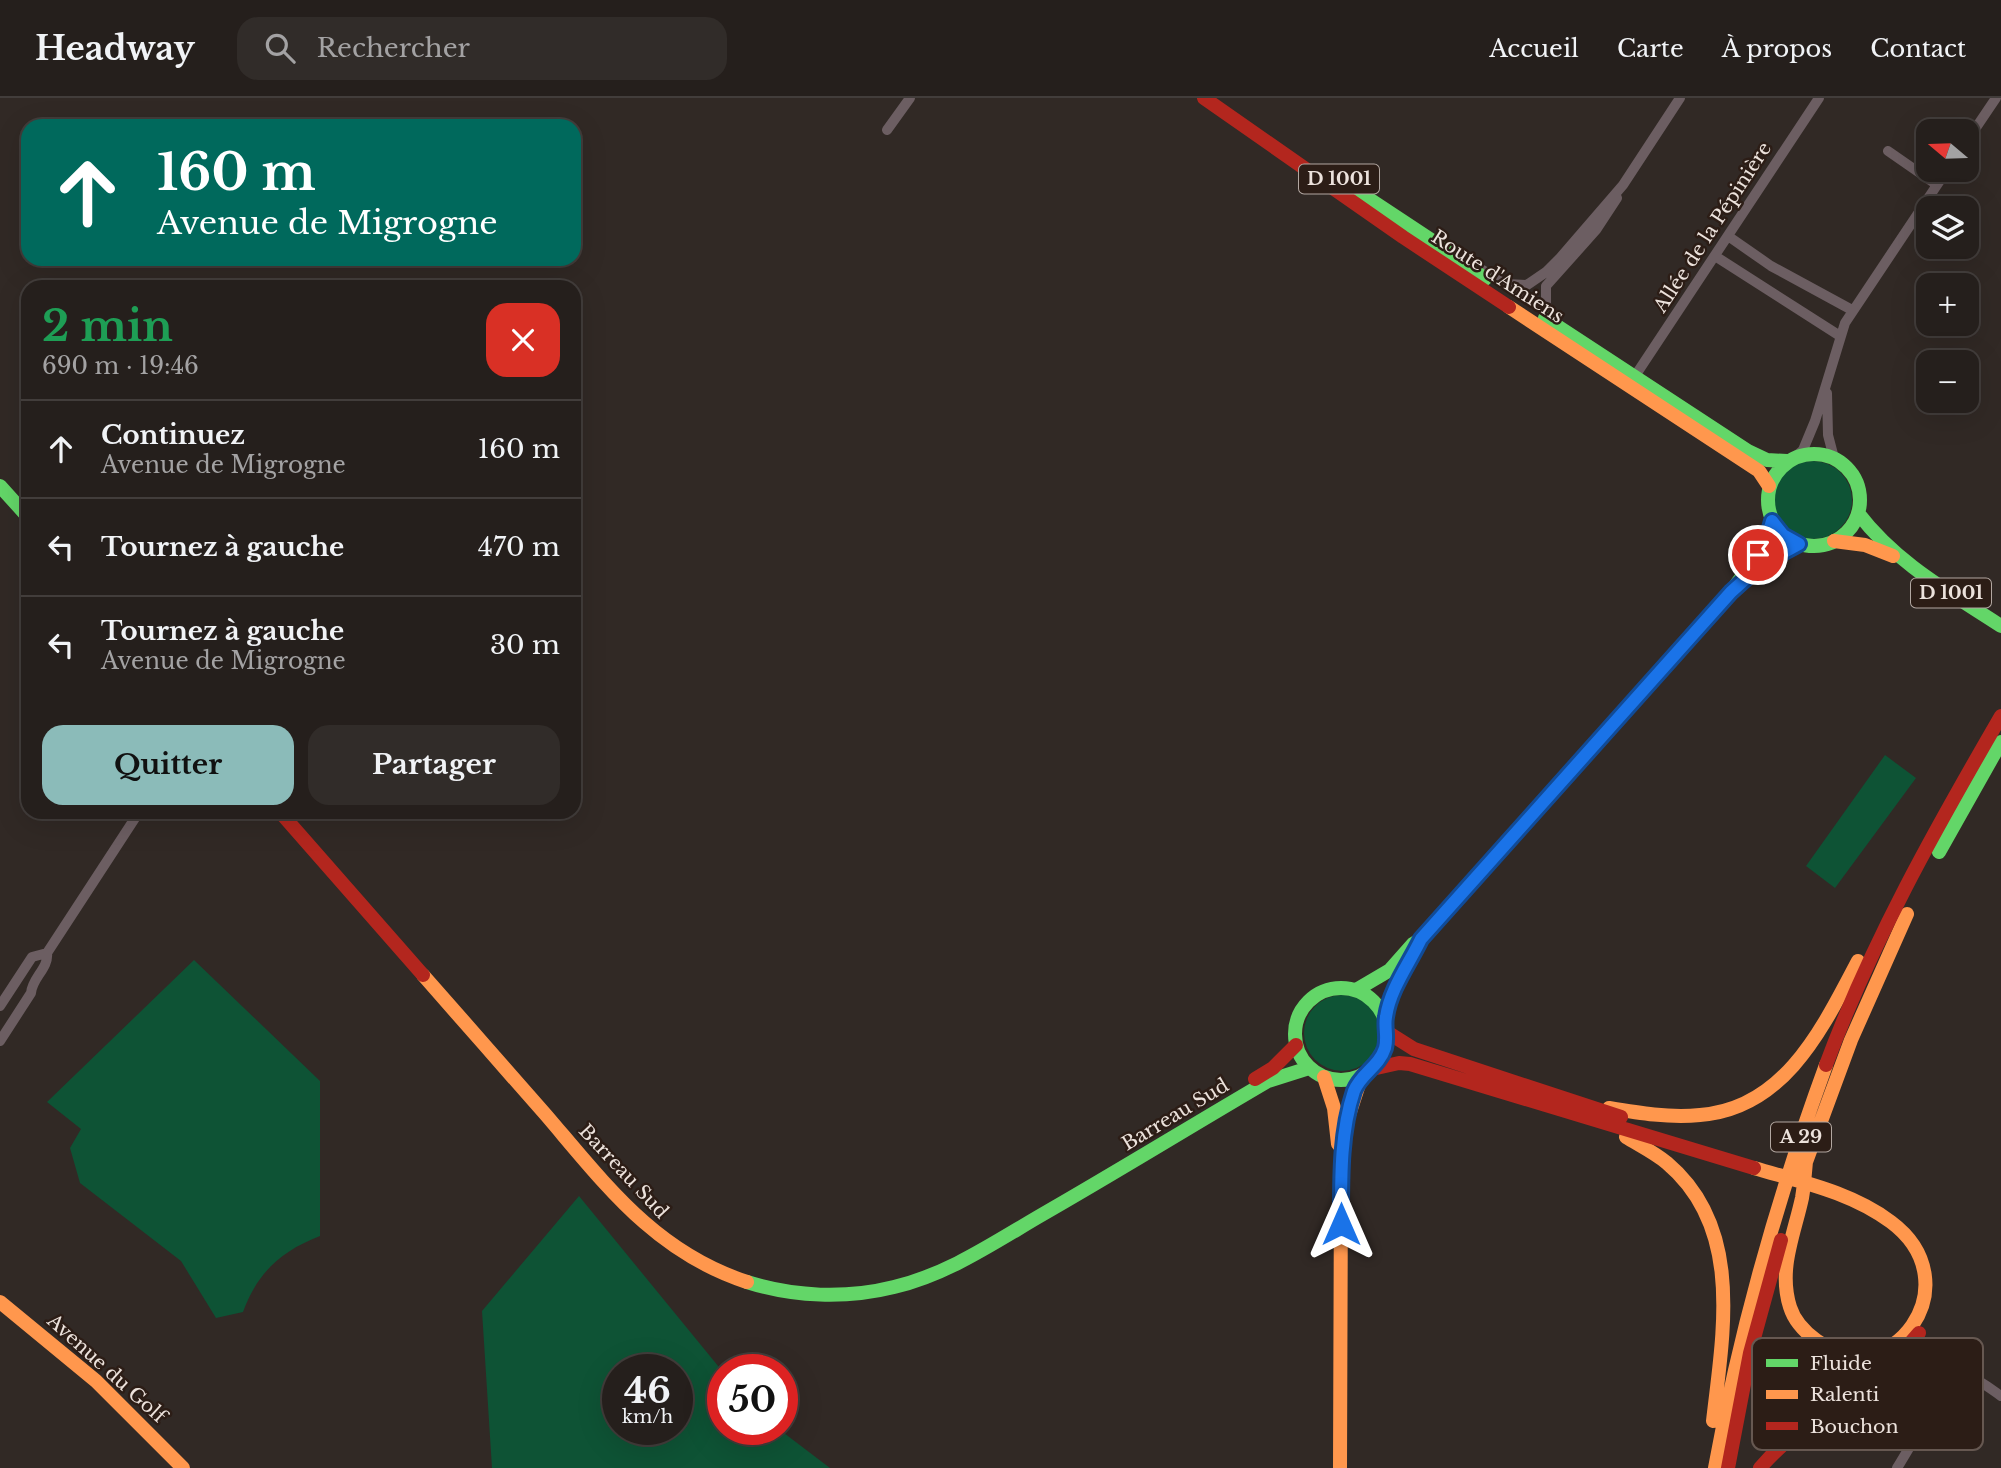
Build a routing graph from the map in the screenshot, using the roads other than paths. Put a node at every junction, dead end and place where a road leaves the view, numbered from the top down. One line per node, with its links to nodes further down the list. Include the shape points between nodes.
1 (910, 98): 8 (street)
2 (1204, 98): 26 (main road, Route d'Amiens / D 1001, via 1403,237 1759,471)
3 (1223, 98): 15 (main road, Route d'Amiens / D 1001)
4 (1680, 98): 11 (street)
5 (1819, 98): 13 (street, Allée de la Pépinière)
6 (1996, 98): 7 (street)
7 (1979, 123)
8 (887, 130)
9 (1888, 151): 12 (street)
10 (1939, 182): 12 (street)
11 (1623, 185): 16 (street, via 1546,272 1527,285); 18 (street, via 1596,230 1546,286)
12 (1937, 185): 17 (street)
13 (1728, 236): 14 (street, Allée de la Pépinière); 17 (street, via 1771,266)
14 (1715, 256): 19 (street); 22 (street, Allée de la Pépinière)
15 (1457, 257): 16 (street); 20 (main road, Route d'Amiens / D 1001)
16 (1507, 284): 18 (street)
17 (1852, 310): 19 (street)
18 (1549, 313): 20 (street, via 1597,345)
19 (1840, 336): 21 (street)
20 (1609, 359): 22 (main road, Route d'Amiens / D 1001)
21 (1830, 369): 23 (street, via 1827,419); 24 (street, via 1809,439)
22 (1635, 376): 24 (main road, Route d'Amiens / D 1001, via 1748,452 1767,460)
23 (1834, 458): 24 (main road, via 1815,453); 29 (main road, via 1856,481)
24 (1791, 459): 26 (main road)
25 (0, 486): 28 (main road)
26 (1769, 486): 30 (main road)
27 (0, 500): 31 (main road)
28 (21, 509)
29 (1858, 513): 32 (main road, via 1849,530); 34 (main road, D 1001)
30 (1772, 521): 33 (main road, via 1783,535); 35 (main road, via 1766,542)
31 (21, 523)
32 (1834, 541): 33 (main road, via 1818,546); 34 (main road, D 1001, via 1865,545)
33 (1799, 544): 35 (main road, via 1762,564)
34 (1902, 560): 36 (main road, D 1001)
35 (1731, 592): 43 (main road)
36 (2001, 626)
37 (2001, 716): 42 (main road, A 29)
38 (2001, 742): 55 (main road, A 29, via 1948,833 1870,995)
39 (134, 819): 44 (street)
40 (286, 819): 50 (main road, Barreau Sud, via 646,1226 719,1272 777,1290 836,1295 927,1277 1268,1081)
41 (297, 819): 49 (main road, Barreau Sud, via 633,1204 688,1250 761,1281 812,1289 867,1286 910,1276 956,1256 1273,1068)
42 (1939, 824): 53 (main road, via 1887,903 1825,1025 1784,1078 1762,1095 1716,1115 1648,1117); 72 (main road, A 29, via 1859,984 1816,1092 1755,1283)
43 (1421, 939): 45 (main road, via 1390,970); 47 (main road, via 1392,996)
44 (47, 953): 46 (street, via 32,957); 48 (street, via 31,993)
45 (1356, 990): 47 (main road, via 1377,1004); 49 (main road, via 1335,988 1308,1001 1297,1019)
46 (0, 1006)
47 (1386, 1026): 51 (main road, via 1382,1056); 53 (main road, via 1414,1049)
48 (0, 1041)
49 (1296, 1045): 50 (main road)
50 (1309, 1068): 52 (main road)
51 (1367, 1072): 52 (main road, via 1343,1080); 54 (main road, via 1399,1063 1410,1065); 57 (main road, via 1354,1091)
52 (1324, 1077): 57 (main road, via 1334,1108)
53 (1585, 1104): 56 (main road)
54 (1588, 1119): 56 (main road); 71 (main road, via 1646,1147 1679,1172 1698,1197 1721,1247 1724,1305)
55 (1806, 1161): 60 (main road, A 29); 61 (main road, via 1785,1276 1790,1309)
56 (1760, 1167): 58 (main road)
57 (1341, 1170): 70 (main road)
58 (1830, 1189): 62 (main road, via 1904,1232 1924,1265 1927,1286 1922,1308); 63 (main road, via 1879,1205 1908,1224 1924,1245 1934,1287 1926,1322)
59 (0, 1302): 69 (main road, Avenue du Golf, via 44,1334 128,1409)
60 (1754, 1338)
61 (1812, 1338)
62 (1901, 1338)
63 (1915, 1338)
64 (1752, 1349): 73 (main road, A 29)
65 (1983, 1385): 66 (street)
66 (2001, 1396)
67 (1778, 1450): 74 (main road)
68 (1909, 1450): 75 (street)
69 (183, 1468)
70 (1340, 1468)
71 (1708, 1468)
72 (1715, 1468)
73 (1728, 1468)
74 (1760, 1468)
75 (1898, 1468)

